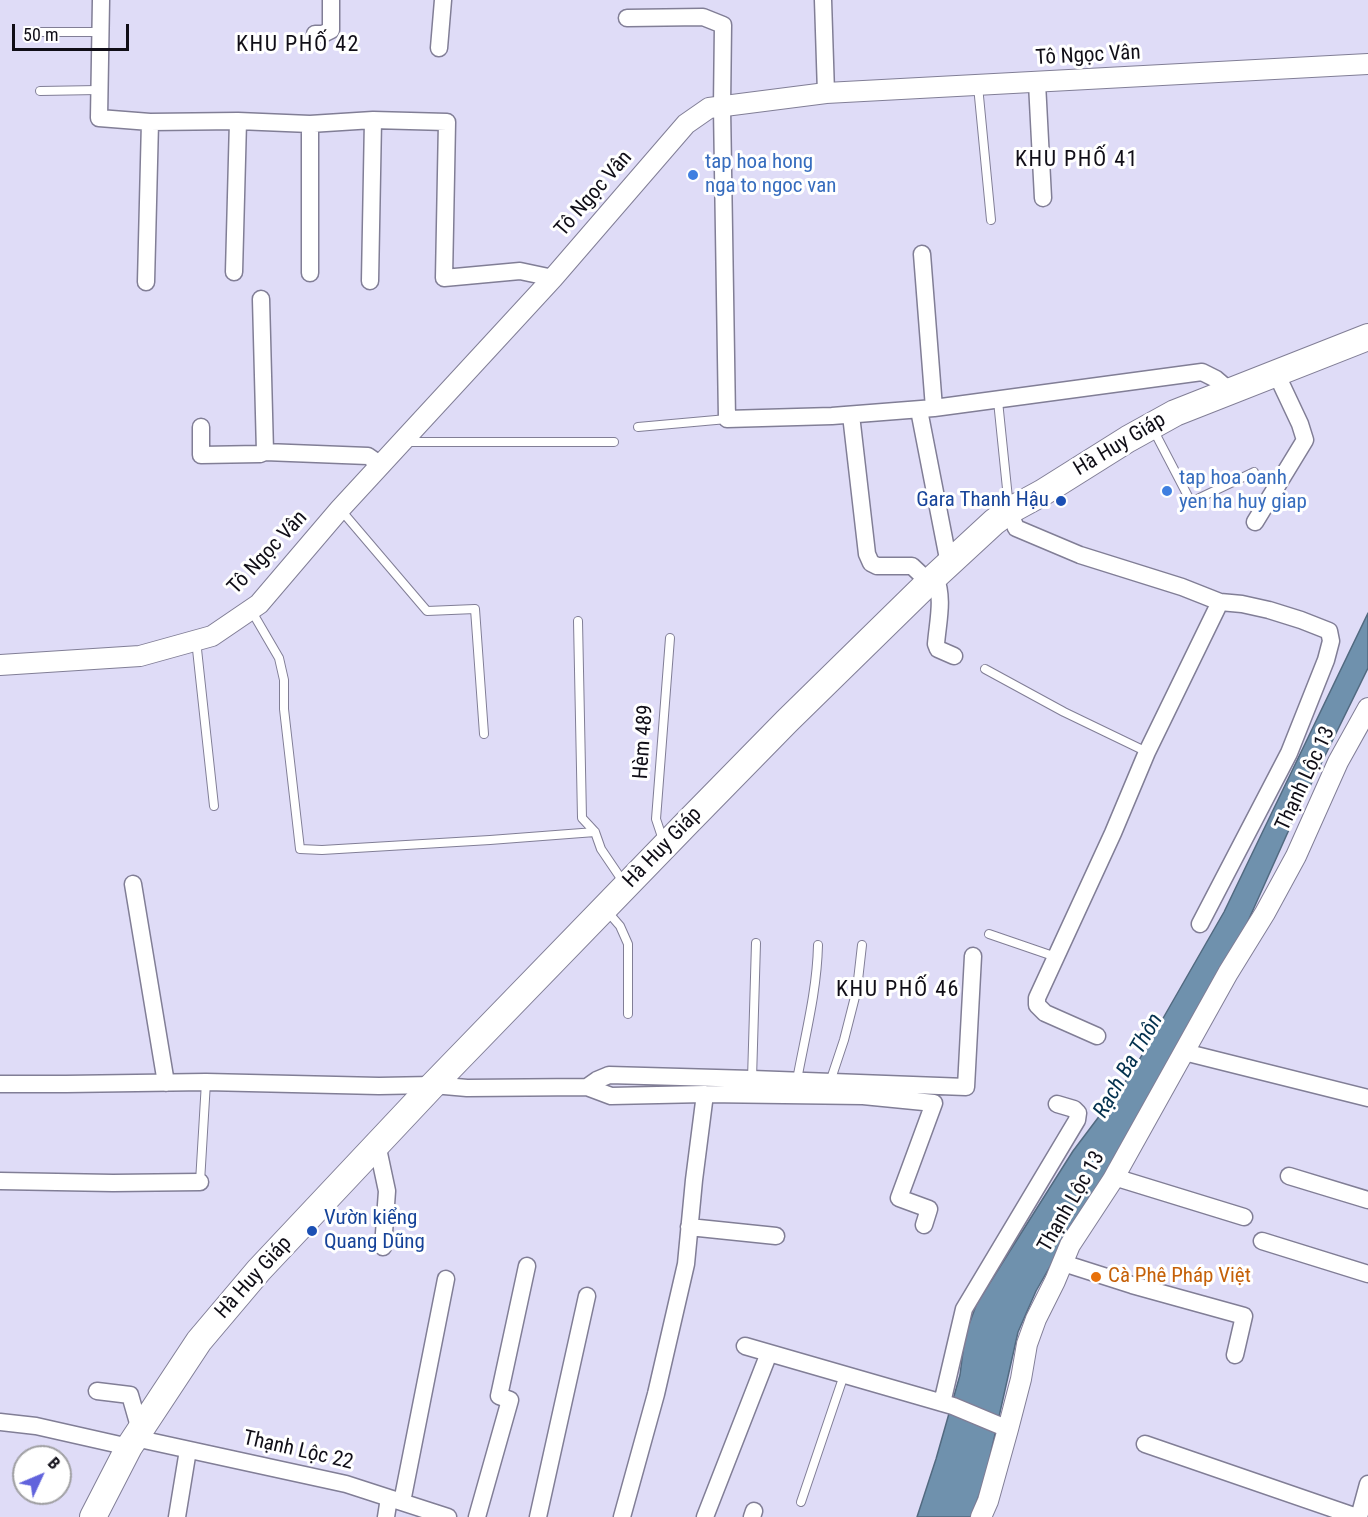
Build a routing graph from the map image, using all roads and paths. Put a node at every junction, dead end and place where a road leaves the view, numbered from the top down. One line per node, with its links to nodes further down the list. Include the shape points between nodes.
1 (101, 0): 7 (street)
2 (331, 0): 8 (street, via 331,30)
3 (443, 0): 9 (street)
4 (823, 0): 15 (street)
5 (627, 18): 16 (street, via 703,17 723,25)
6 (35, 32): 7 (lane)
7 (100, 32): 13 (street)
8 (315, 34)
9 (439, 48)
10 (1368, 64): 11 (street, Tô Ngọc Vân)
11 (1037, 83): 12 (street, Tô Ngọc Vân); 21 (street)
12 (978, 86): 15 (street, Tô Ngọc Vân); 22 (lane)
13 (98, 90): 14 (lane); 18 (street, via 99,118)
14 (40, 91)
15 (826, 93): 16 (street, Tô Ngọc Vân)
16 (722, 107): 26 (street, Tô Ngọc Vân, via 709,108 686,124); 36 (street)
17 (373, 120): 20 (street); 26 (street, via 447,122 444,278 520,271); 27 (street)
18 (150, 122): 19 (street); 28 (street)
19 (238, 122): 20 (street); 24 (street)
20 (310, 124): 25 (street)
21 (1043, 198)
22 (991, 220)
23 (922, 254): 34 (street)
24 (234, 272)
25 (310, 273)
26 (553, 278): 40 (street, Tô Ngọc Vân)
27 (370, 281)
28 (146, 282)
29 (261, 299): 42 (street)
30 (1368, 337): 31 (main road, Hà Huy Giáp)
31 (1276, 373): 32 (main road, Hà Huy Giáp); 47 (street, via 1305,440)
32 (1230, 391): 33 (street, via 1202,372); 38 (main road, Hà Huy Giáp)
33 (998, 401): 34 (street); 46 (lane)
34 (927, 409): 35 (street); 48 (street)
35 (851, 415): 36 (street); 48 (street, via 871,563 912,566)
36 (727, 419): 39 (lane)
37 (201, 426): 42 (street, via 201,455)
38 (1151, 426): 44 (lane, via 1191,502); 46 (main road, Hà Huy Giáp)
39 (638, 427)
40 (403, 442): 41 (lane); 43 (street, Tô Ngọc Vân)
41 (614, 442)
42 (266, 453): 43 (street, via 368,456)
43 (381, 465): 45 (street, Tô Ngọc Vân)
44 (1254, 472)
45 (340, 509): 50 (street, Tô Ngọc Vân); 58 (lane, via 427,611 475,609)
46 (1009, 511): 48 (main road, Hà Huy Giáp); 49 (street, via 1016,528 1080,555)
47 (1255, 522)
48 (938, 574): 54 (street, via 941,599 936,644 938,649); 62 (main road, Hà Huy Giáp)
49 (1220, 602): 59 (street); 66 (street, via 1301,620 1329,631 1331,641 1289,753)
50 (251, 609): 53 (street, Tô Ngọc Vân, via 212,636); 61 (lane, via 279,658 284,680 300,849)
51 (578, 621): 61 (lane, via 582,818)
52 (670, 639): 62 (lane, Hèm 489, via 656,819)
53 (196, 640): 55 (street, Tô Ngọc Vân, via 140,656); 60 (lane)
54 (954, 656)
55 (0, 665)
56 (985, 669): 59 (lane)
57 (1368, 708): 75 (street, Thạnh Lộc 13, via 1338,762 1296,856)
58 (484, 734)
59 (1147, 752): 72 (street)
60 (214, 806)
61 (595, 832): 64 (lane, via 601,849)
62 (665, 846): 64 (main road, Hà Huy Giáp)
63 (133, 884): 81 (street)
64 (626, 886): 65 (main road, Hà Huy Giáp)
65 (605, 908): 73 (lane, via 628,944); 82 (main road, Hà Huy Giáp)
66 (1200, 924)
67 (989, 934): 72 (lane)
68 (756, 943): 76 (lane)
69 (818, 945): 77 (lane)
70 (862, 945): 79 (lane, via 857,990)
71 (974, 956): 79 (street, via 966,1087)
72 (1056, 957): 74 (street, via 1037,1005)
73 (628, 1014)
74 (1097, 1036)
75 (1184, 1052): 85 (street); 89 (street, Thạnh Lộc 13)
76 (752, 1079): 77 (street); 83 (street, via 609,1075)
77 (797, 1080): 79 (street)
78 (206, 1082): 81 (street); 82 (street); 91 (lane)
79 (830, 1082)
80 (0, 1083): 81 (street)
81 (166, 1083)
82 (433, 1085): 83 (street); 87 (main road, Hà Huy Giáp)
83 (587, 1087): 84 (street, via 611,1096)
84 (705, 1094): 94 (street, via 863,1096 934,1102 899,1198 929,1209); 95 (street)
85 (1368, 1098)
86 (1057, 1104): 109 (street, via 1074,1108 1077,1120 964,1309)
87 (377, 1144): 98 (street, via 387,1191); 112 (main road, Hà Huy Giáp, via 259,1270 199,1341)
88 (1289, 1176): 92 (street)
89 (1114, 1177): 93 (street); 99 (street, Thạnh Lộc 13, via 1070,1245)
90 (0, 1181): 91 (street)
91 (200, 1182)
92 (1368, 1200)
93 (1244, 1217)
94 (924, 1226)
95 (689, 1227): 96 (street); 124 (street, via 684,1275)
96 (776, 1236)
97 (1262, 1241): 101 (street)
98 (383, 1247)
99 (1063, 1263): 106 (street, via 1244,1316); 111 (street, Thạnh Lộc 13, via 1027,1344 1021,1379)
100 (527, 1266): 122 (street, via 499,1396 510,1400)
101 (1368, 1274)
102 (446, 1279): 116 (street)
103 (587, 1296): 123 (street)
104 (745, 1346): 105 (street)
105 (769, 1353): 107 (street); 125 (street)
106 (1235, 1355)
107 (844, 1375): 109 (street); 117 (lane)
108 (97, 1391): 112 (street, via 130,1395)
109 (948, 1405): 111 (street)
110 (0, 1422): 112 (street, Thạnh Lộc 22)
111 (1005, 1427): 126 (street, Thạnh Lộc 13)
112 (135, 1438): 114 (street, Thạnh Lộc 22); 118 (main road, Hà Huy Giáp)
113 (1145, 1444): 127 (street)
114 (188, 1450): 116 (street, Thạnh Lộc 22, via 346,1484); 119 (street)
115 (1368, 1484): 127 (street)
116 (396, 1500): 120 (street); 121 (street, Thạnh Lộc 22)
117 (801, 1502)
118 (93, 1517)
119 (177, 1517)
120 (386, 1517)
121 (448, 1517)
122 (477, 1517)
123 (538, 1517)
124 (622, 1517)
125 (705, 1517)
126 (981, 1517)
127 (1358, 1517)

